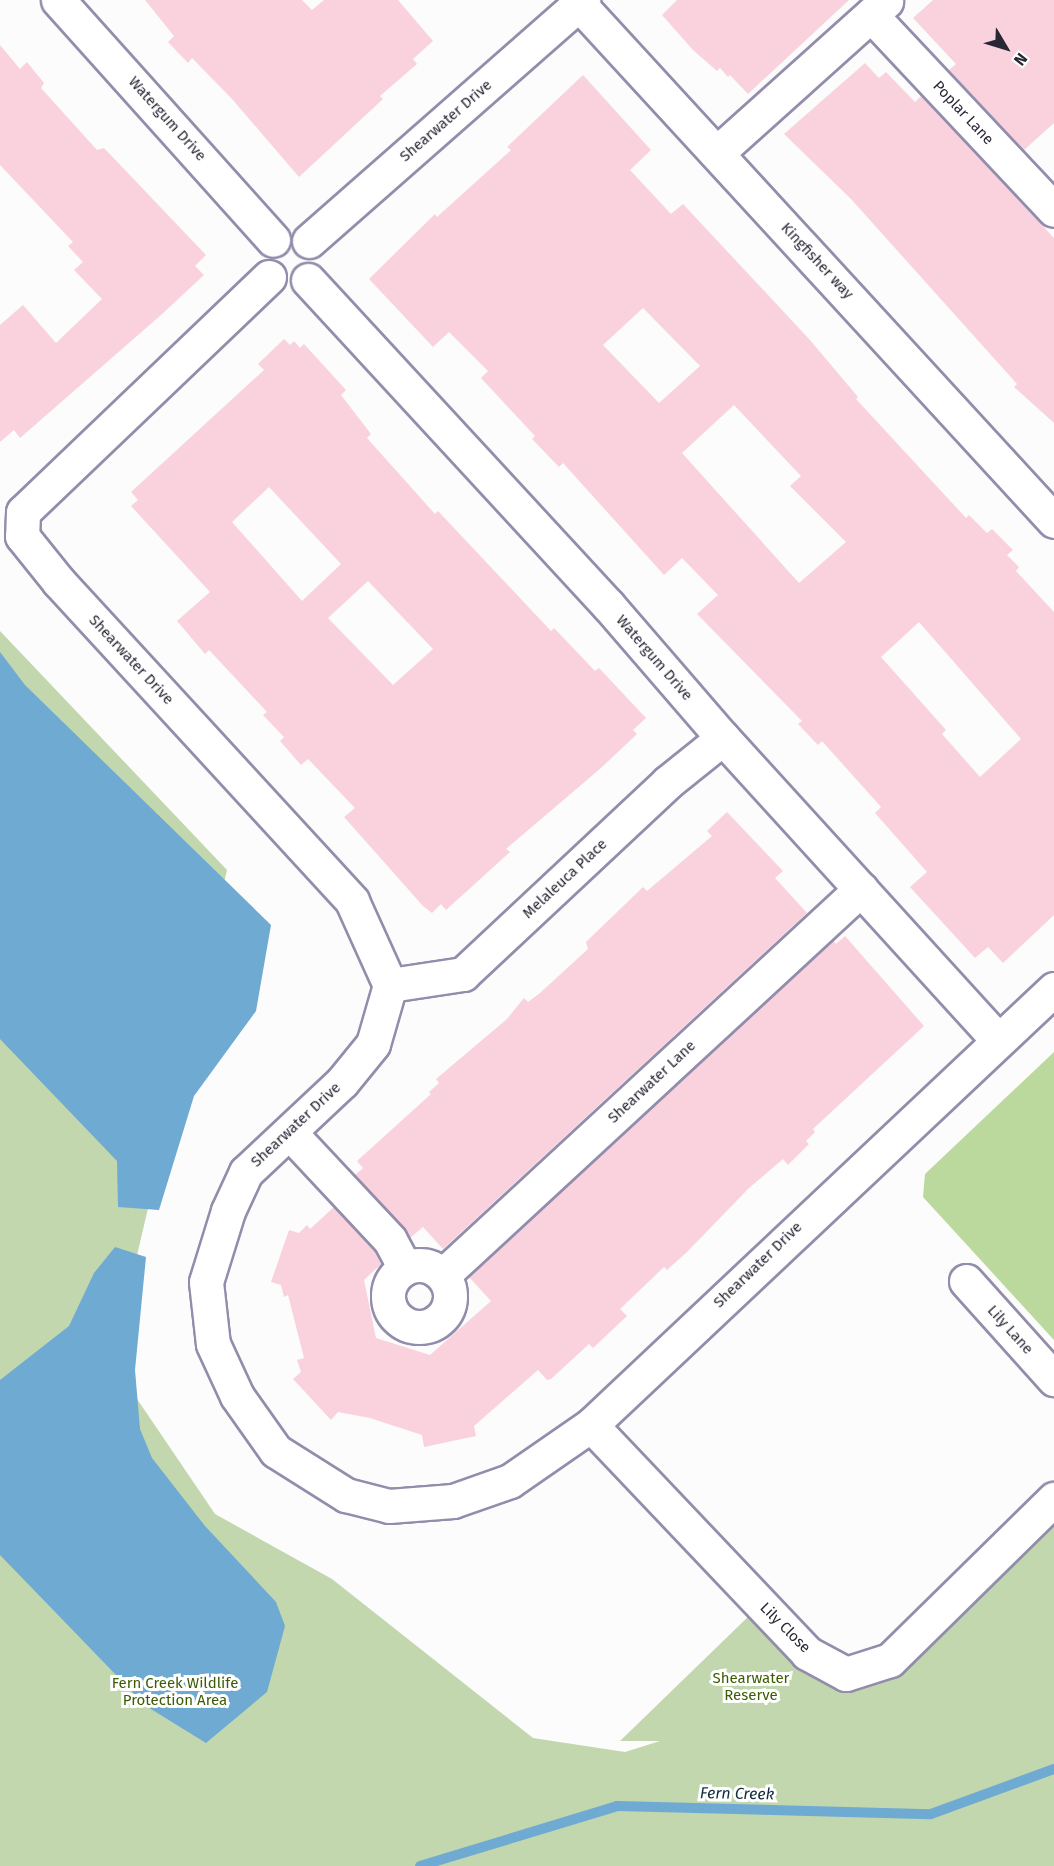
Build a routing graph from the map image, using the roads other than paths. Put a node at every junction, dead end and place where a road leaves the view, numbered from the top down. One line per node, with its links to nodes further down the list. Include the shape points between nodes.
1 (58, 0): 6 (street, Watergum Drive, via 190,142)
2 (581, 2): 4 (street, Kingfisher way); 7 (street, Shearwater Drive)
3 (879, 8): 4 (street, Poplar Lane); 5 (street, Poplar Lane)
4 (718, 152): 11 (street, Kingfisher way)
5 (1054, 210)
6 (273, 240): 7 (street, via 291,234); 8 (street, via 264,258)
7 (309, 242): 9 (street, via 317,261)
8 (269, 277): 9 (street, via 288,287); 10 (street, Shearwater Drive)
9 (308, 280): 12 (street, Watergum Drive, via 608,605)
10 (11, 507): 14 (street, Shearwater Drive, via 22,536 59,582 352,902)
11 (1054, 520)
12 (723, 738): 13 (street, Watergum Drive); 14 (street, Melaleuca Place, via 668,782 463,974)
13 (861, 889): 16 (street, Watergum Drive); 19 (street, Shearwater Lane)
14 (390, 985): 17 (street, Shearwater Drive, via 373,1044 342,1082)
15 (1054, 989): 16 (street, Shearwater Drive)
16 (998, 1040): 22 (street, Shearwater Drive)
17 (290, 1132): 18 (street, via 390,1240); 22 (street, Shearwater Drive, via 246,1172 228,1211 206,1282 213,1344 237,1396 276,1451 346,1495 389,1506 453,1502 510,1481)
18 (405, 1268): 19 (street, via 423,1264); 19 (street, via 393,1278 387,1300 391,1311 408,1326 432,1324 441,1318 450,1297)
19 (443, 1275)
20 (966, 1281): 21 (street, Lily Lane)
21 (1054, 1379)
22 (591, 1425): 23 (street, Lily Close, via 807,1653 846,1674 890,1660)
23 (1054, 1499)

